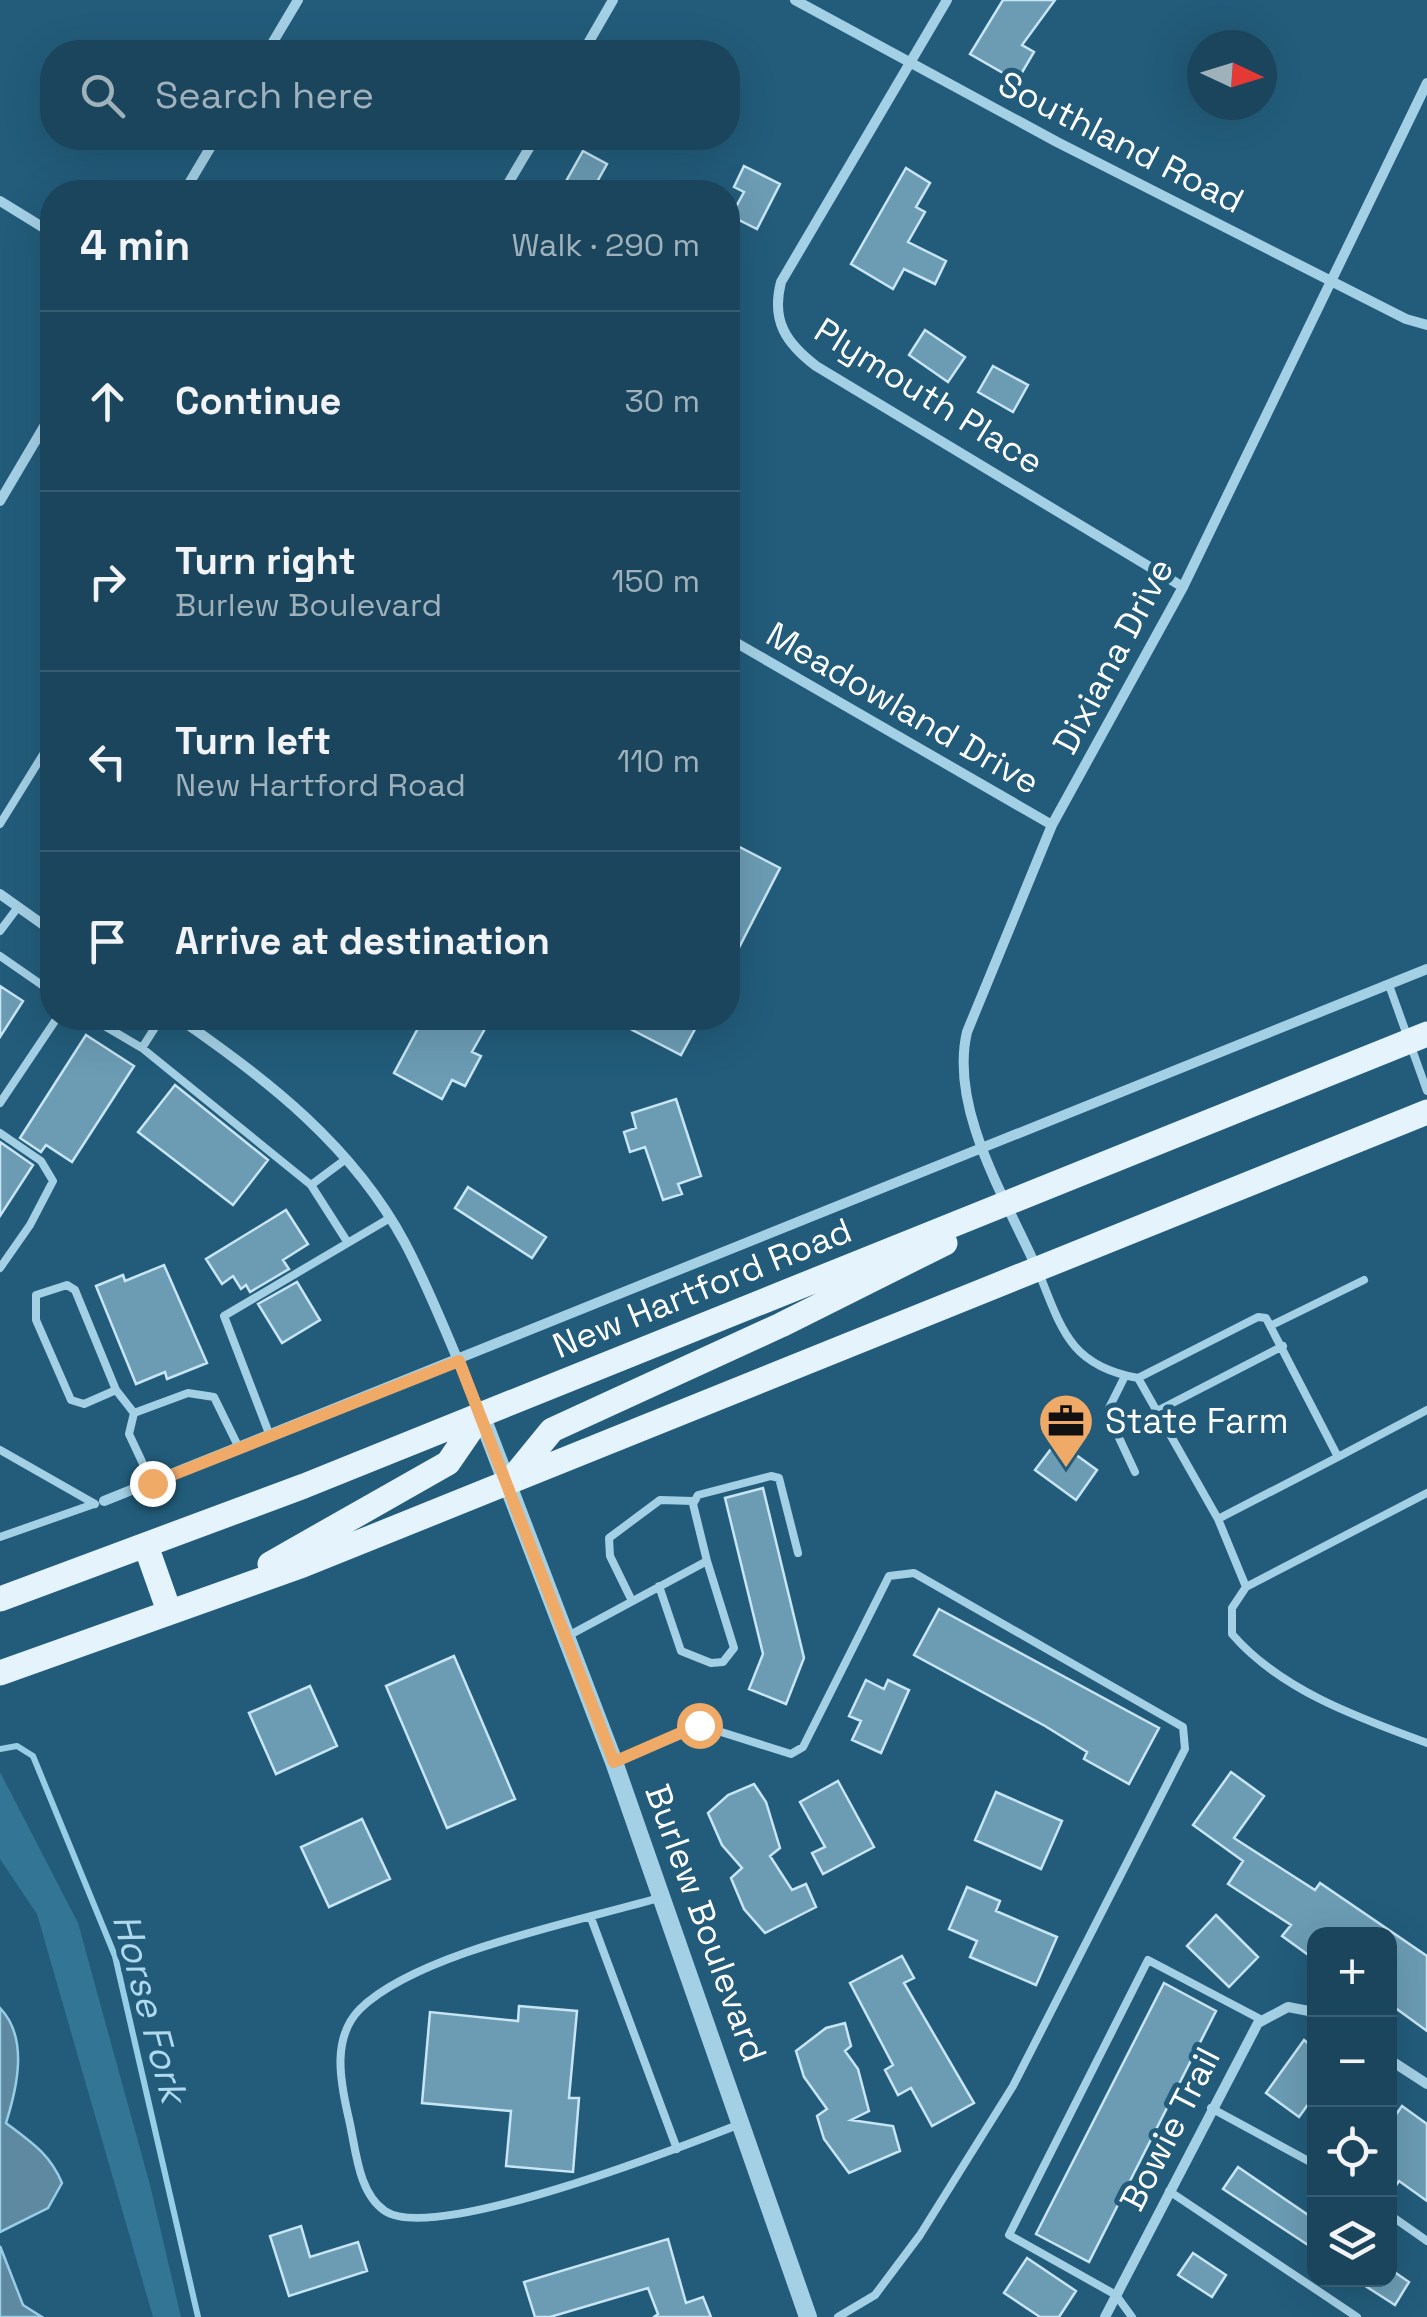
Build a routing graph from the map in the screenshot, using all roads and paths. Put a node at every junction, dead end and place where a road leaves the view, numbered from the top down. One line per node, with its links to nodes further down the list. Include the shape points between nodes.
1 (298, 0): 5 (street)
2 (613, 0): 6 (street)
3 (795, 0): 7 (street, Southland Road)
4 (947, 0): 7 (street)
5 (274, 40)
6 (590, 40)
7 (908, 64): 15 (street, Southland Road); 19 (street, Plymouth Place, via 781,282 776,300 784,335 797,352)
8 (1427, 83): 15 (street, Dixiana Drive)
9 (209, 150): 11 (street)
10 (528, 150): 12 (street)
11 (191, 180)
12 (510, 180)
13 (0, 202): 14 (street)
14 (40, 226)
15 (1332, 280): 16 (street, Southland Road); 19 (street, Dixiana Drive)
16 (1427, 325)
17 (40, 433): 18 (street)
18 (0, 501)
19 (1183, 587): 23 (street, Dixiana Drive)
20 (740, 645): 23 (street, Meadowland Drive)
21 (40, 759): 22 (lane)
22 (0, 824)
23 (1052, 825): 42 (street, Dixiana Drive, via 961,1057 966,1102)
24 (0, 894): 25 (street)
25 (18, 907): 26 (street); 27 (lane)
26 (40, 923)
27 (0, 932)
28 (0, 956): 30 (lane)
29 (1427, 970): 31 (street, New Hartford Road)
30 (40, 984)
31 (1389, 985): 36 (lane); 42 (street, New Hartford Road)
32 (49, 1030): 39 (lane)
33 (111, 1030): 37 (lane)
34 (153, 1030): 37 (lane)
35 (194, 1030): 43 (street, Burlew Boulevard, via 283,1095)
36 (1418, 1038): 38 (lane); 45 (main road, New Hartford Road)
37 (142, 1048): 44 (lane)
38 (1427, 1091)
39 (0, 1103)
40 (1427, 1112): 49 (main road)
41 (0, 1133): 48 (lane, via 51,1172 51,1189)
42 (984, 1148): 45 (street, Dixiana Drive); 53 (street, New Hartford Road)
43 (346, 1159): 44 (lane); 46 (street, Burlew Boulevard)
44 (311, 1185): 47 (lane)
45 (1008, 1202): 49 (street, Dixiana Drive); 60 (main road, New Hartford Road); 66 (main road, via 858,1288 552,1430)
46 (390, 1218): 47 (lane); 53 (street, Burlew Boulevard)
47 (348, 1242): 61 (lane, via 224,1316)
48 (0, 1268)
49 (1037, 1269): 54 (lane, via 1072,1348); 66 (main road)
50 (1364, 1280): 51 (lane)
51 (1272, 1325): 52 (lane); 55 (lane, via 1258,1317)
52 (1283, 1346): 57 (lane); 64 (lane)
53 (459, 1361): 60 (street, Burlew Boulevard); 61 (street, New Hartford Road)
54 (1125, 1376): 55 (lane); 65 (lane, via 1107,1412)
55 (1138, 1378): 57 (lane)
56 (116, 1390): 56 (lane, via 75,1290 67,1284 36,1295 36,1320 71,1400 84,1404); 59 (lane)
57 (1157, 1410): 71 (lane)
58 (1427, 1410): 64 (lane)
59 (134, 1413): 63 (lane, via 188,1394 214,1397); 67 (lane, via 130,1434)
60 (481, 1415): 66 (street, Burlew Boulevard); 73 (main road, New Hartford Road); 78 (main road, via 448,1463)
61 (270, 1437): 63 (street, New Hartford Road)
62 (0, 1450): 70 (lane)
63 (240, 1450): 67 (street, New Hartford Road)
64 (1338, 1457): 71 (lane)
65 (1135, 1472)
66 (509, 1482): 78 (main road); 82 (street, Burlew Boulevard)
67 (152, 1483): 70 (street, New Hartford Road)
68 (1427, 1492): 77 (lane)
69 (693, 1501): 74 (lane, via 779,1478); 75 (lane); 80 (lane, via 660,1500 609,1538 610,1556)
70 (99, 1503): 72 (lane)
71 (1218, 1519): 77 (lane)
72 (0, 1536)
73 (146, 1546): 79 (main road, New Hartford Road); 81 (main road)
74 (798, 1553)
75 (708, 1561): 76 (lane); 76 (lane, via 734,1648 724,1662 681,1651)
76 (659, 1586): 80 (lane)
77 (1246, 1587): 84 (lane, via 1232,1608 1232,1634 1252,1658 1348,1714)
78 (222, 1591): 81 (main road)
79 (0, 1599)
80 (632, 1601): 82 (lane)
81 (169, 1611): 83 (main road)
82 (568, 1636): 85 (street, Burlew Boulevard)
83 (0, 1673)
84 (1427, 1743)
85 (614, 1762): 86 (street, Burlew Boulevard); 101 (lane, via 699,1725 791,1754 804,1747 890,1576 902,1571 1184,1728 1186,1749 1013,2086 875,2295)
86 (662, 1897): 87 (lane); 93 (street, Burlew Boulevard)
87 (591, 1918): 94 (lane); 94 (lane, via 428,1965 361,2008 344,2028 340,2079 366,2194 387,2213 417,2220 563,2188)
88 (1307, 2011): 89 (street, Bowie Trail, via 1288,2007)
89 (1262, 2020): 92 (street, Bowie Trail); 99 (lane, via 1148,1960 1009,2235)
90 (1397, 2065): 91 (street)
91 (1427, 2084)
92 (1211, 2108): 95 (lane); 96 (street, Bowie Trail)
93 (742, 2123): 94 (lane); 100 (street, Burlew Boulevard)
94 (676, 2149)
95 (1307, 2160)
96 (1169, 2191): 99 (street, Bowie Trail); 104 (lane)
97 (1397, 2220): 98 (lane)
98 (1427, 2241)
99 (1116, 2295): 102 (street, Bowie Trail); 103 (lane)
100 (808, 2317)
101 (838, 2317)
102 (1105, 2317)
103 (1132, 2317)
104 (1357, 2317)

